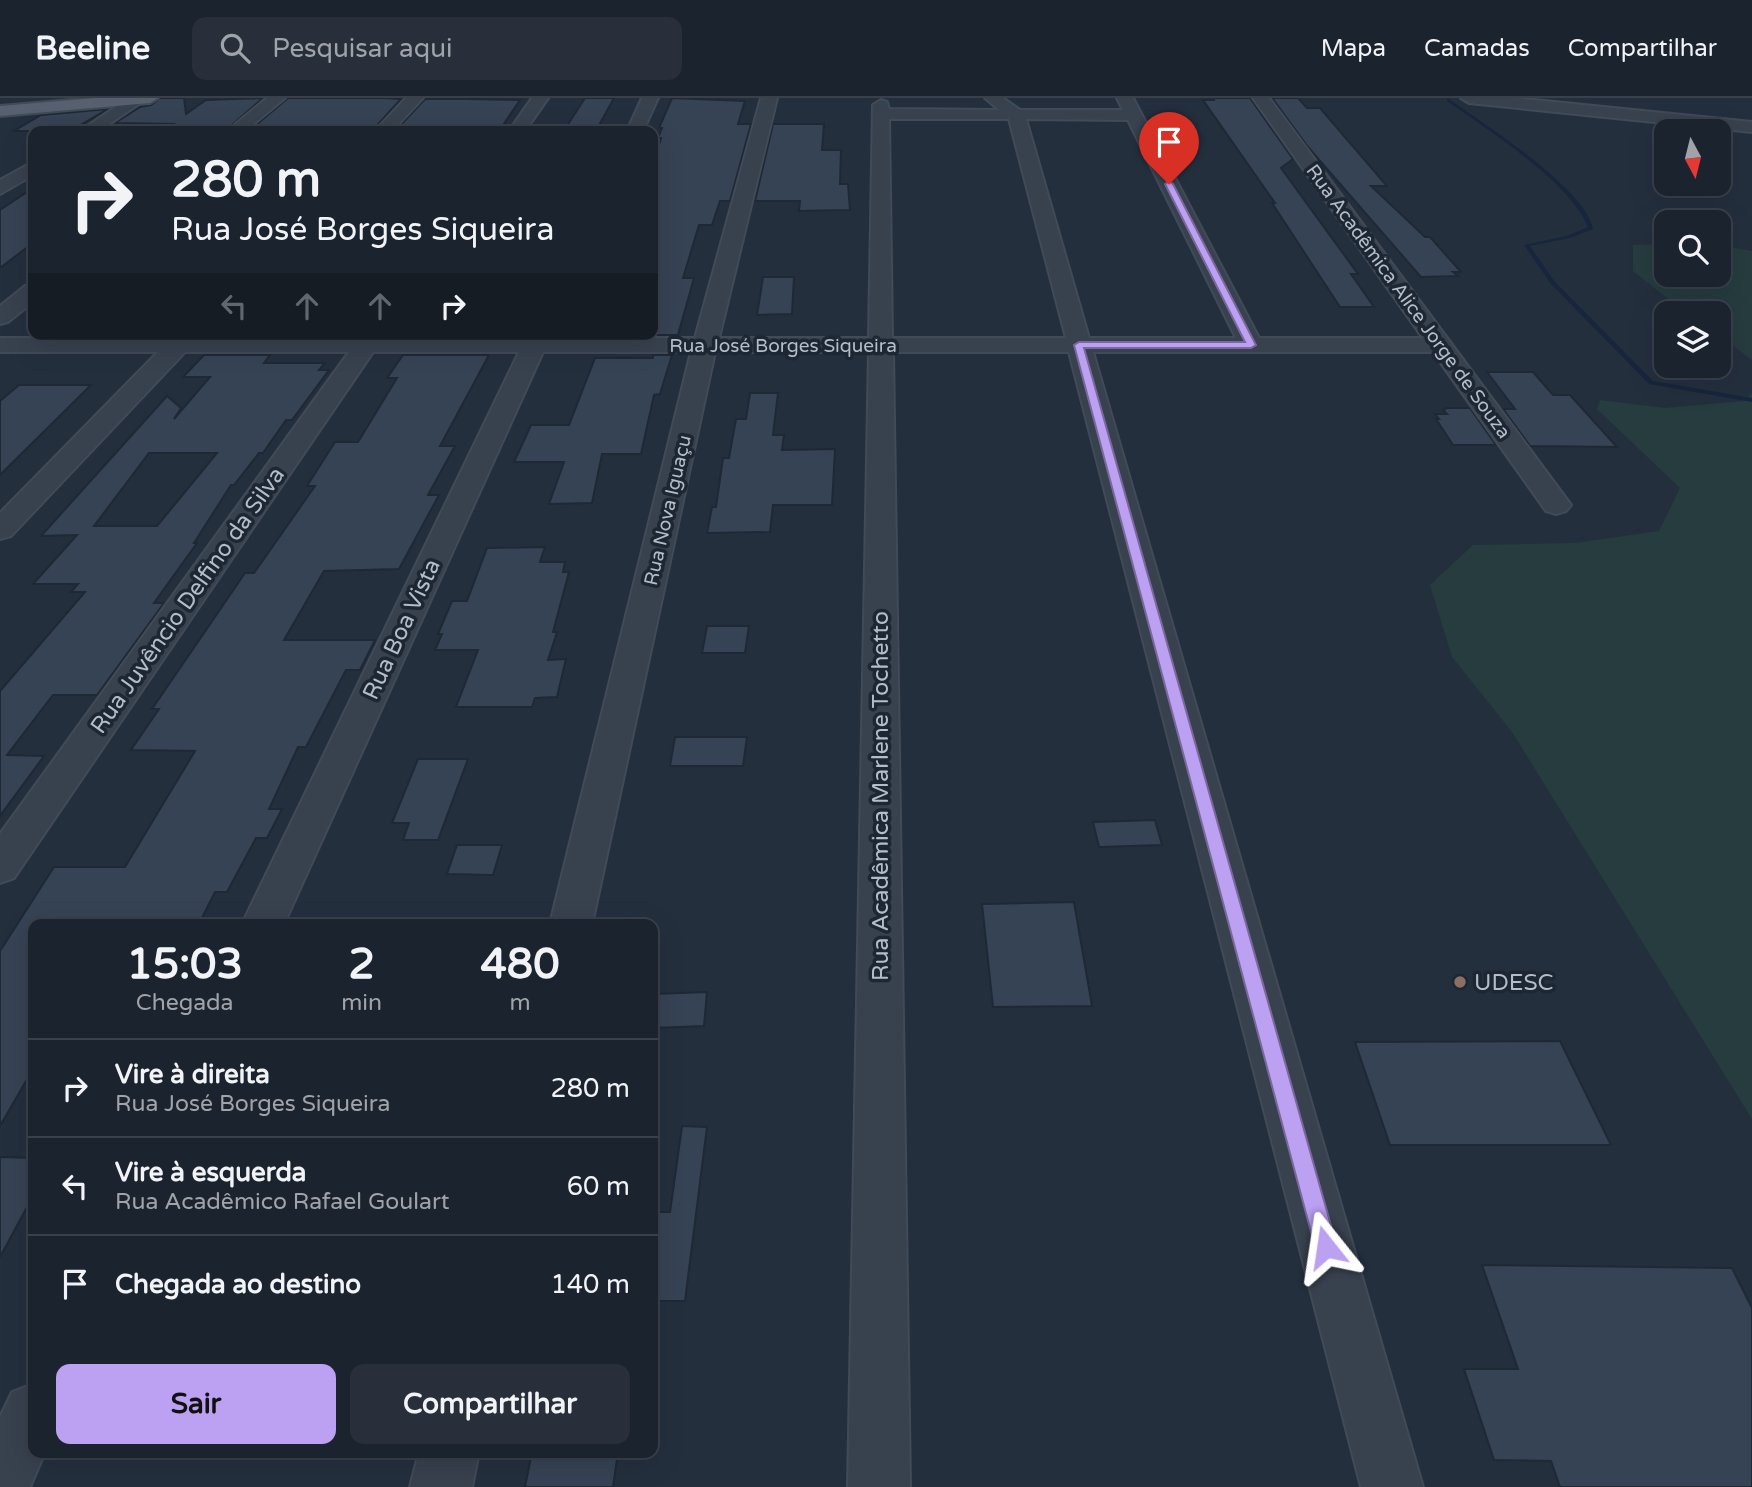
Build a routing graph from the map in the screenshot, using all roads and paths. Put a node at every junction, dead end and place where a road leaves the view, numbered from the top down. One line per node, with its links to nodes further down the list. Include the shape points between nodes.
1 (278, 98): 13 (street)
2 (415, 98): 14 (street)
3 (540, 98): 15 (street)
4 (650, 98): 16 (street)
5 (769, 98): 26 (street, Rua Nova Iguaçu)
6 (1261, 98): 30 (street, Rua Acadêmica Alice Jorge de Souza)
7 (1469, 98): 17 (street)
8 (144, 99): 11 (main road); 12 (street)
9 (1004, 106): 10 (street); 27 (street, Rua Acadêmica Marlene Tochetto, via 881,109); 28 (street)
10 (1129, 106): 29 (street)
11 (0, 111)
12 (98, 126)
13 (242, 126)
14 (388, 126)
15 (520, 126)
16 (637, 126)
17 (1752, 127)
18 (28, 170): 19 (street)
19 (0, 188)
20 (28, 295): 21 (street)
21 (0, 317)
22 (183, 340): 23 (street, Rua José Borges Siqueira); 25 (street, Rua José Borges Siqueira); 32 (street)
23 (370, 340): 24 (street, Rua José Borges Siqueira); 33 (street, Rua Juvêncio Delfino da Silva)
24 (537, 340): 26 (street, Rua José Borges Siqueira); 34 (street, Rua Boa Vista)
25 (0, 345)
26 (705, 345): 27 (street, Rua José Borges Siqueira); 35 (street, Rua Nova Iguaçu)
27 (880, 345): 28 (street, Rua José Borges Siqueira); 40 (street, Rua Acadêmica Marlene Tochetto)
28 (1079, 345): 29 (street, Rua José Borges Siqueira); 41 (street)
29 (1251, 345): 30 (street, Rua José Borges Siqueira)
30 (1440, 345): 31 (street, Rua Acadêmica Alice Jorge de Souza)
31 (1556, 505)
32 (0, 530)
33 (0, 866)
34 (265, 919)
35 (572, 919)
36 (28, 1424): 38 (street)
37 (448, 1458): 39 (street)
38 (0, 1484)
39 (441, 1487)
40 (879, 1487)
41 (1392, 1487)

